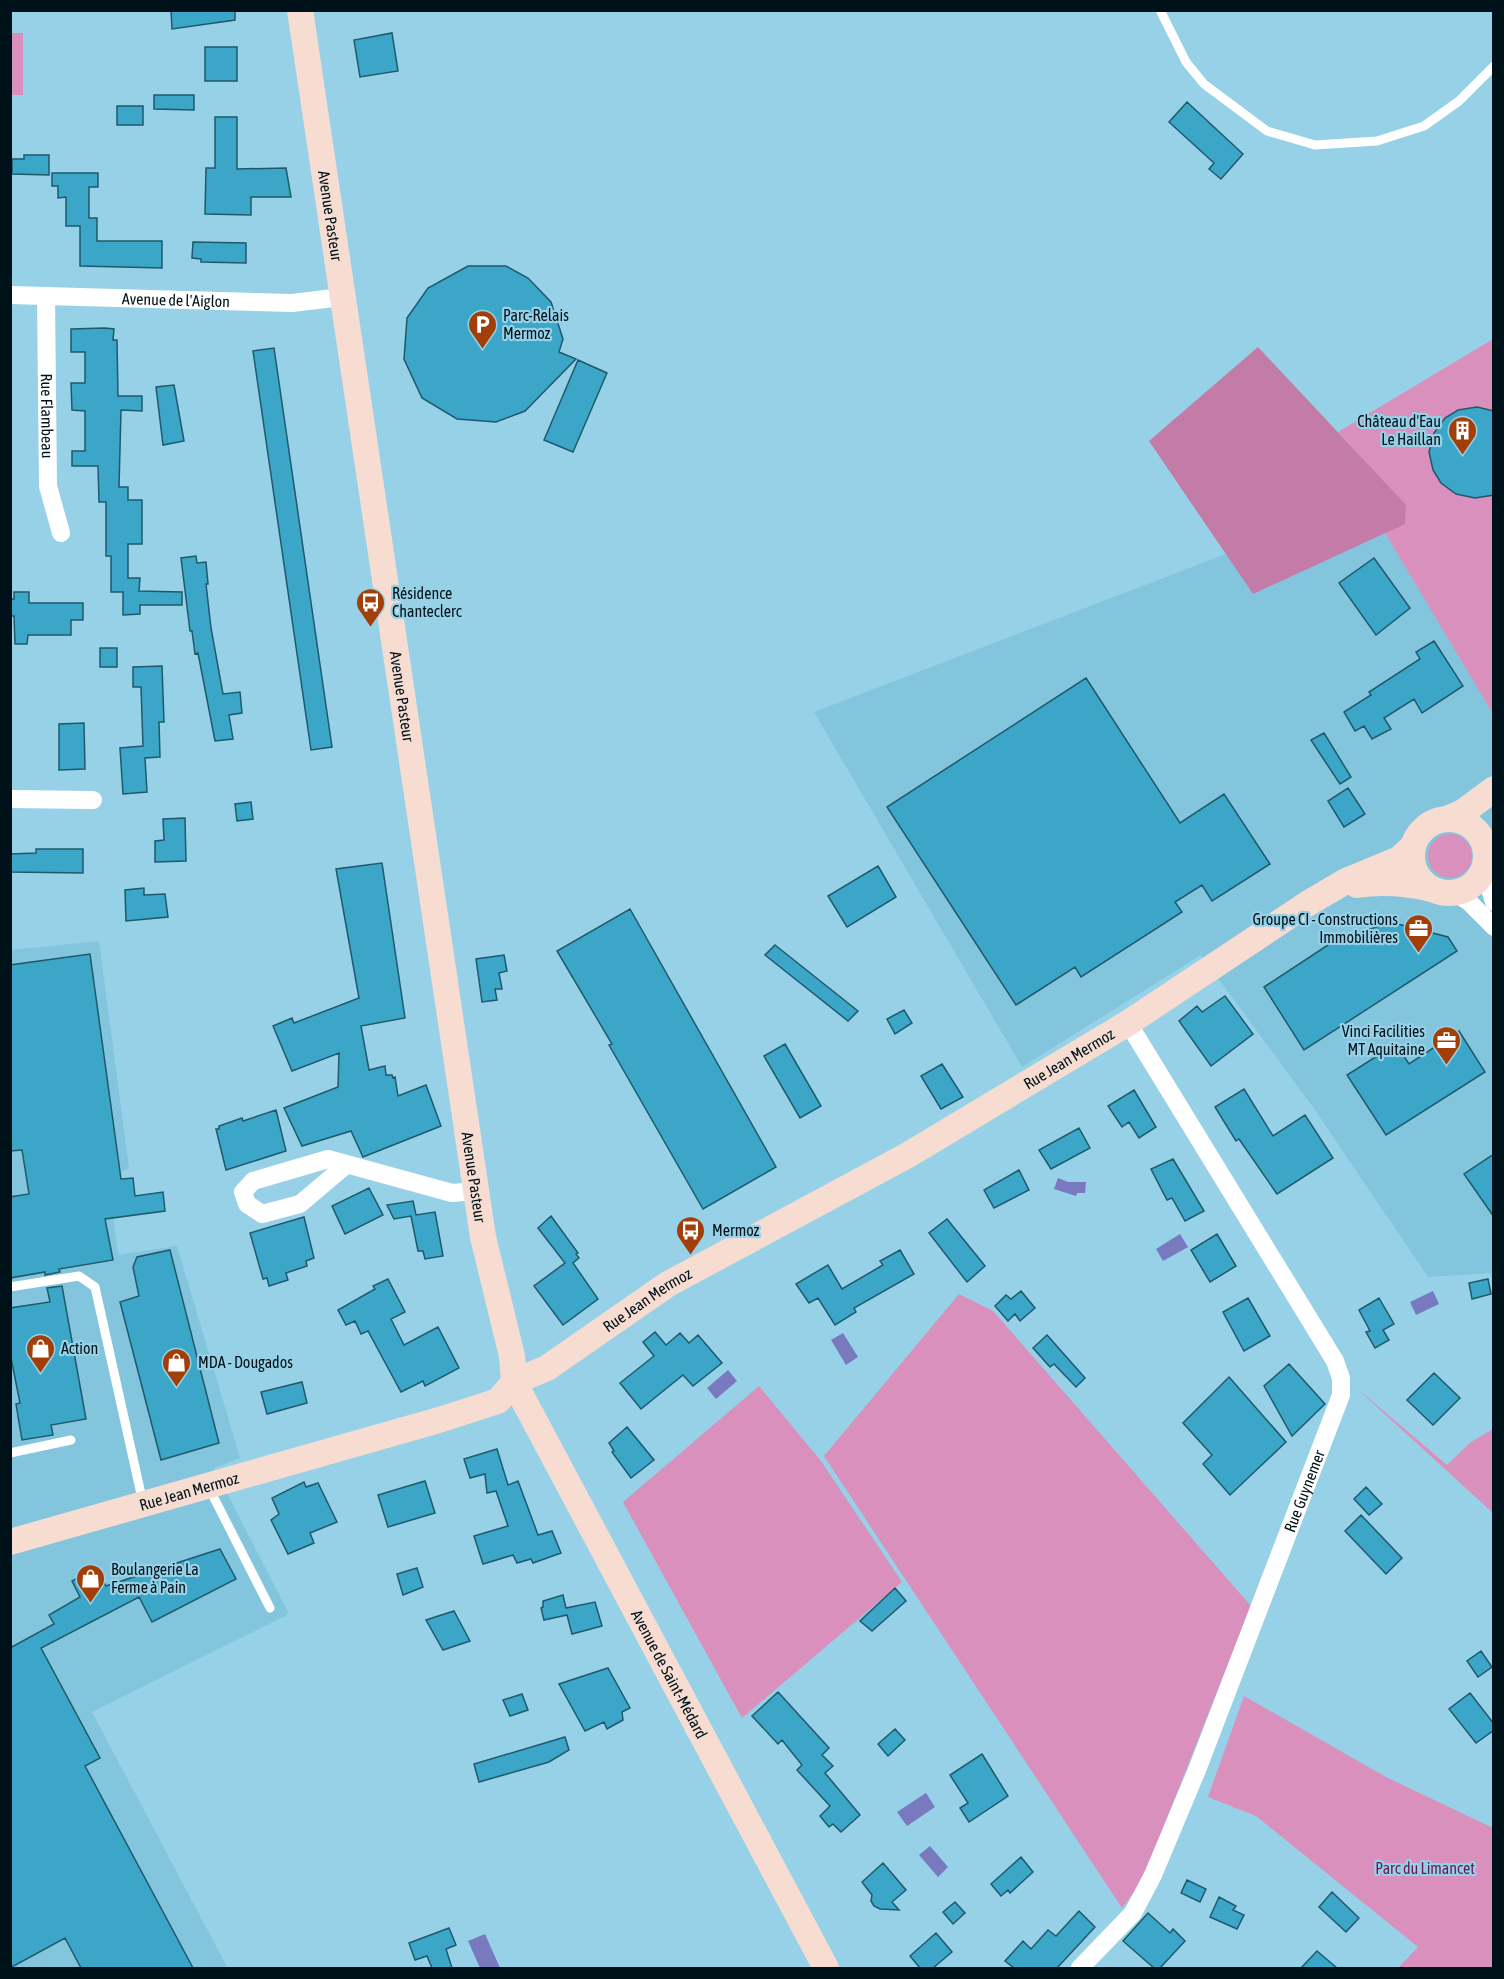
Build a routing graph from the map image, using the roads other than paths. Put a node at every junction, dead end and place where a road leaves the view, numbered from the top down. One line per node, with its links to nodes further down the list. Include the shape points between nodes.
1 (300, 10): 6 (main road, Avenue Pasteur)
2 (1160, 10): 3 (lane, via 1186,62 1203,84 1268,131 1315,145 1377,141 1424,126 1459,101)
3 (1494, 66)
4 (10, 295): 5 (street, Avenue de l'Aiglon)
5 (46, 296): 6 (street, Avenue de l'Aiglon, via 292,303); 7 (street, Rue Flambeau, via 48,486)
6 (342, 297): 20 (main road, Avenue Pasteur)
7 (62, 533)
8 (1494, 789): 11 (main road)
9 (10, 799): 10 (street)
10 (93, 800)
11 (1449, 818): 12 (main road, via 1425,826); 13 (main road, via 1472,826)
12 (1412, 847): 14 (main road, Rue Jean Mermoz, via 1390,864); 15 (main road, via 1415,872 1422,882)
13 (1488, 847): 15 (main road, via 1472,885); 16 (street)
14 (1330, 890): 15 (main road, Rue Jean Mermoz, via 1383,882); 18 (main road, Rue Jean Mermoz)
15 (1444, 891): 17 (street, via 1468,901)
16 (1494, 902)
17 (1494, 927)
18 (1128, 1023): 22 (main road, Rue Jean Mermoz, via 908,1155 668,1284 547,1368); 30 (street, Rue Guynemer, via 1335,1361 1341,1395 1153,1875 1133,1913)
19 (346, 1165): 19 (street, via 328,1159 253,1181 243,1192 247,1204 262,1214 300,1204); 20 (street, via 452,1193)
20 (476, 1191): 22 (main road, Avenue Pasteur, via 512,1356)
21 (10, 1287): 26 (lane, via 80,1276 95,1287)
22 (514, 1382): 25 (main road, Rue Jean Mermoz, via 498,1401); 29 (main road, Avenue de Saint-Médard)
23 (71, 1440): 24 (lane)
24 (10, 1453)
25 (208, 1486): 26 (main road, Rue Jean Mermoz); 28 (lane)
26 (144, 1504): 27 (main road, Rue Jean Mermoz)
27 (10, 1542)
28 (270, 1608)
29 (826, 1968)
30 (1080, 1968)

